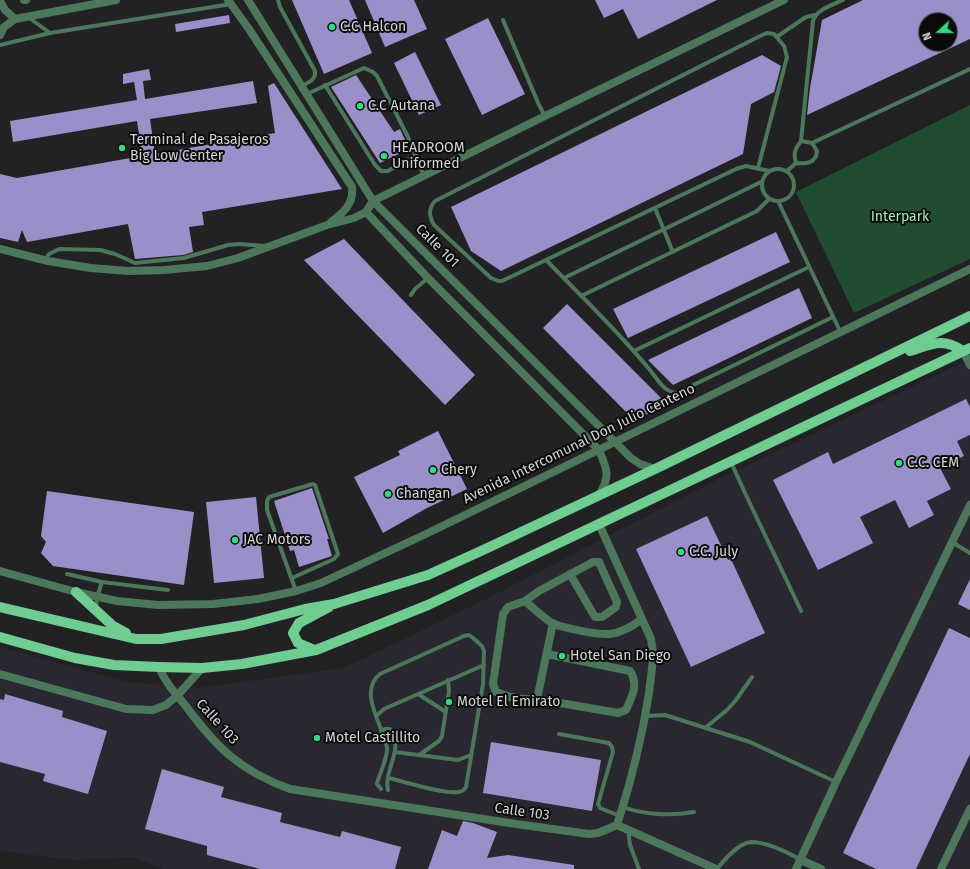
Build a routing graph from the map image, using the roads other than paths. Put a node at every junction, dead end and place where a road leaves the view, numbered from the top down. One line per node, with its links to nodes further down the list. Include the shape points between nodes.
1 (116, 0): 9 (street)
2 (248, 0): 12 (street, Calle 101)
3 (278, 0): 20 (lane, via 315,71 314,78)
4 (784, 0): 22 (street)
5 (843, 0): 8 (lane)
6 (0, 1): 10 (street, via 4,10)
7 (230, 2): 13 (lane); 15 (street)
8 (814, 15): 16 (lane, via 806,17); 23 (lane)
9 (28, 17): 10 (street); 13 (lane)
10 (15, 19): 14 (street, via 4,27)
11 (503, 20): 22 (lane)
12 (265, 27): 15 (street); 20 (street, Calle 101)
13 (50, 33): 17 (lane)
14 (0, 35)
15 (253, 35): 37 (street, via 352,187 353,196 348,205)
16 (778, 36): 27 (lane, via 787,57); 43 (lane, via 767,33 760,36 435,201 431,206 430,217 434,225 498,281 506,280)
17 (0, 45)
18 (970, 69): 24 (lane)
19 (325, 85): 21 (lane); 25 (lane, via 381,171 388,171); 25 (lane, via 364,68 373,72)
20 (302, 86): 21 (street, Calle 101)
21 (306, 94): 33 (street, Calle 101)
22 (545, 116): 30 (street)
23 (801, 141): 24 (lane); 26 (lane, via 793,155)
24 (812, 143): 26 (lane, via 817,150 817,157 804,164)
25 (416, 155): 30 (lane)
26 (796, 163): 29 (lane)
27 (758, 168): 28 (lane); 35 (lane, via 746,166 736,169)
28 (769, 171): 29 (lane, via 778,168); 31 (lane)
29 (787, 171): 34 (lane, via 792,178 793,191 787,198)
30 (424, 176): 33 (street)
31 (761, 182): 32 (lane, via 763,192); 38 (lane)
32 (769, 199): 34 (lane); 41 (lane, via 757,211)
33 (373, 201): 36 (street); 57 (street, Calle 101)
34 (778, 201): 44 (lane)
35 (655, 208): 38 (lane); 43 (lane)
36 (366, 212): 37 (street); 46 (street, Calle 101)
37 (327, 225): 39 (street)
38 (664, 229): 41 (lane); 47 (lane)
39 (268, 247): 42 (street, via 207,266 164,270 91,268); 42 (lane, via 228,245 184,258 135,263 100,250 59,249 49,254)
40 (0, 249): 42 (street)
41 (672, 250): 49 (lane)
42 (45, 260)
43 (547, 261): 47 (lane)
44 (809, 267): 51 (lane); 54 (lane)
45 (970, 269): 52 (street, Avenida Intercomunal Don Julio Centeno)
46 (428, 278): 48 (lane); 58 (street, Calle 101)
47 (564, 278): 49 (lane)
48 (411, 295)
49 (581, 296): 54 (lane)
50 (970, 316): 55 (main road)
51 (833, 317): 52 (lane); 54 (lane, via 677,393 664,388)
52 (840, 332): 57 (street, Avenida Intercomunal Don Julio Centeno)
53 (966, 350): 55 (main road, via 953,344 941,343); 56 (street); 59 (main road)
54 (634, 351)
55 (880, 360): 60 (main road)
56 (970, 366)
57 (614, 442): 58 (street, Avenida Intercomunal Don Julio Centeno); 60 (street, Calle 101, via 640,464)
58 (599, 450): 61 (street, Calle 101, via 607,476 606,484); 72 (street, Avenida Intercomunal Don Julio Centeno, via 328,580)
59 (730, 461): 63 (main road); 79 (lane)
60 (655, 469): 61 (main road)
61 (599, 494): 76 (main road, via 428,574)
62 (970, 505): 64 (street)
63 (599, 524): 80 (street); 84 (main road, via 428,605)
64 (952, 542): 65 (lane); 105 (street)
65 (970, 553)
66 (0, 572): 73 (street, Avenida Intercomunal Don Julio Centeno)
67 (66, 574): 70 (lane)
68 (570, 574): 68 (street, via 595,617 602,617 616,607 617,602 599,562 593,562); 75 (street)
69 (292, 578): 69 (lane, via 334,559 338,554 313,484 269,497 267,501); 72 (lane)
70 (102, 582): 71 (lane); 74 (lane)
71 (168, 590)
72 (296, 591): 74 (street, Avenida Intercomunal Don Julio Centeno, via 213,604 158,605)
73 (76, 592): 74 (street, Avenida Intercomunal Don Julio Centeno); 78 (main road)
74 (97, 597): 78 (lane)
75 (525, 602): 81 (street); 94 (street, via 508,607 503,614 493,684 496,692 504,696 524,700)
76 (334, 604): 83 (main road, via 244,625 161,638); 84 (main road, via 298,623 293,633 298,644)
77 (0, 607): 83 (main road)
78 (95, 610): 83 (main road, via 113,626)
79 (801, 611)
80 (642, 619): 81 (street, via 616,633 608,634); 97 (street, via 653,650)
81 (553, 624): 85 (street)
82 (0, 637): 87 (main road, via 75,658)
83 (136, 639)
84 (316, 650): 88 (main road, via 242,664)
85 (547, 654): 94 (street); 94 (street, via 630,671 635,678 635,688 626,710 618,713)
86 (484, 665): 91 (lane); 96 (lane, via 482,646 469,635 380,674 375,678 371,692); 103 (lane)
87 (159, 667): 88 (main road); 93 (street, Calle 103)
88 (202, 668): 93 (street)
89 (0, 674): 93 (street, via 126,709 153,710 166,705)
90 (752, 677): 98 (lane, via 727,710)
91 (448, 680): 92 (lane); 95 (lane)
92 (418, 694): 95 (lane); 96 (lane, via 384,709)
93 (177, 696): 112 (street, Calle 103, via 215,742 234,760 269,781 290,789 589,834)
94 (537, 699)
95 (446, 712): 102 (lane, via 439,741)
96 (376, 716): 99 (lane)
97 (645, 716): 98 (lane, via 665,715); 108 (street)
98 (705, 728): 105 (lane, via 750,742)
99 (381, 731): 101 (lane, via 390,729 394,734); 106 (lane, via 387,749 377,784)
100 (559, 734): 111 (lane, via 609,743 612,747 613,752 598,804 600,808)
101 (395, 752): 102 (lane); 104 (lane)
102 (419, 755): 103 (lane, via 458,760)
103 (471, 755): 104 (lane, via 466,787 459,792)
104 (389, 778): 107 (lane, via 386,783)
105 (836, 782): 114 (street)
106 (381, 789)
107 (388, 790)
108 (622, 808): 110 (lane, via 679,815); 111 (street)
109 (970, 809): 119 (street)
110 (694, 812)
111 (620, 816): 112 (street)
112 (617, 825): 113 (street)
113 (628, 829): 115 (lane); 116 (street)
114 (801, 860): 116 (lane, via 788,852 751,842 744,844 724,859); 117 (street); 118 (street)
115 (638, 869)
116 (716, 869)
117 (796, 869)
118 (821, 869)
119 (941, 869)

